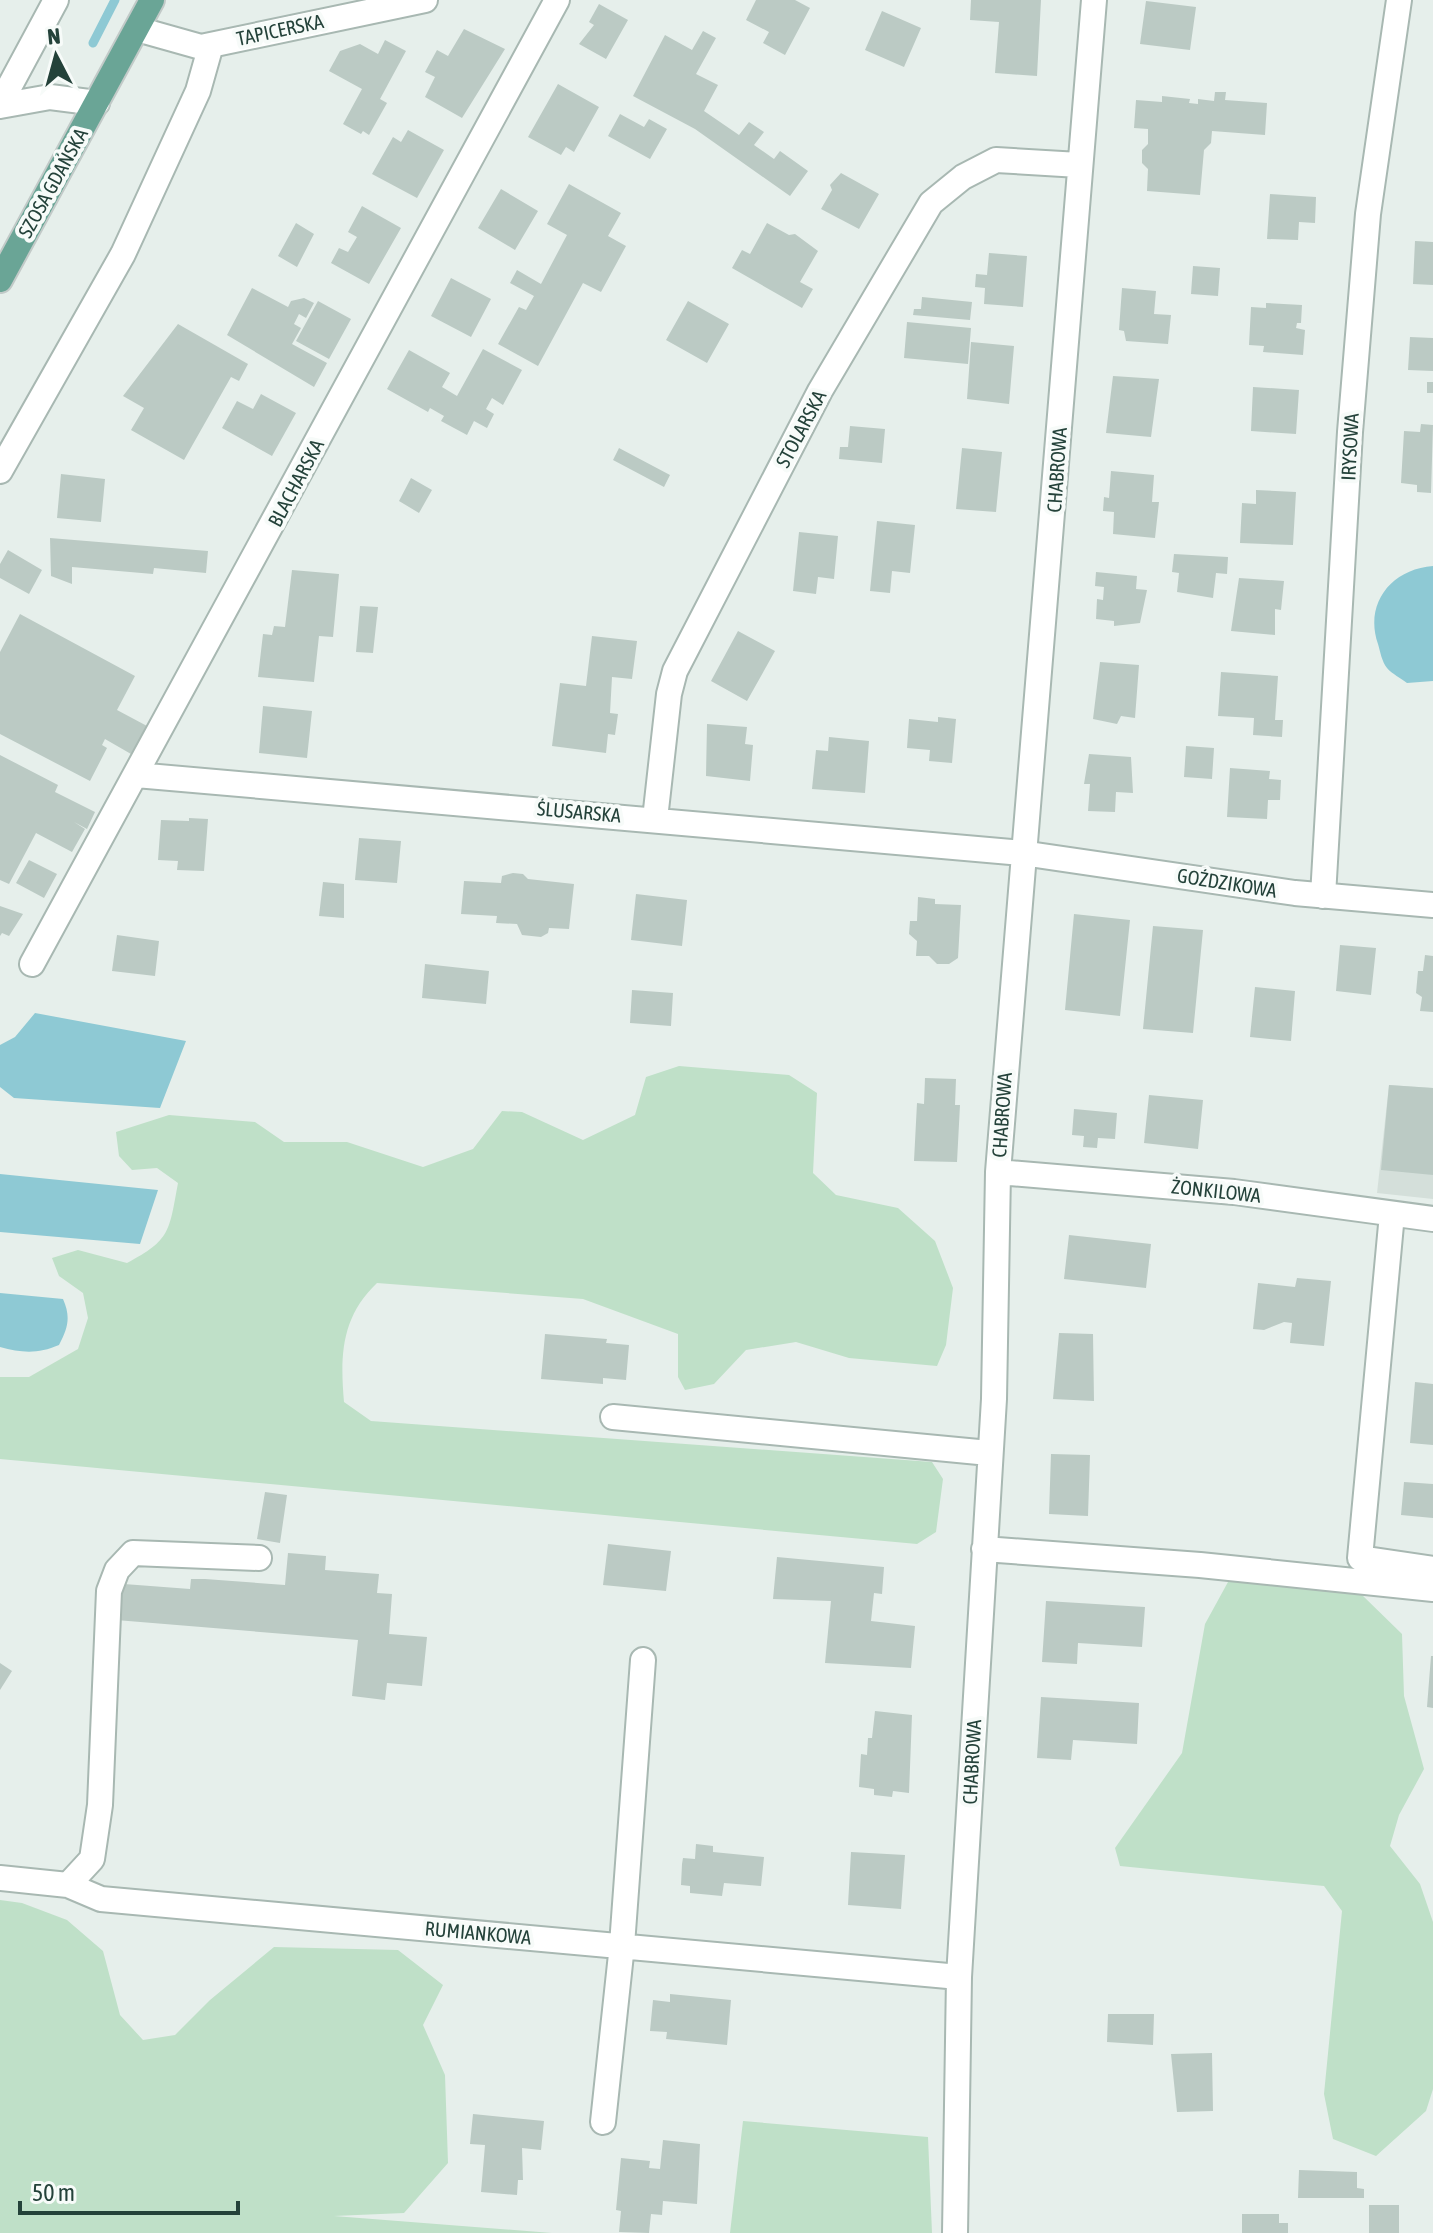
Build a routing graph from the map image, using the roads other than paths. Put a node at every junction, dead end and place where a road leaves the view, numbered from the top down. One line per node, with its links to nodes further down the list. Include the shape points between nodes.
1 (56, 0): 11 (street)
2 (152, 0): 8 (main road, SZOSA GDAŃSKA)
3 (425, 0): 7 (street, TAPICERSKA)
4 (557, 0): 15 (street, BLACHARSKA)
5 (1094, 0): 12 (street, CHABROWA)
6 (1399, 0): 18 (street, IRYSOWA, via 1368,214)
7 (327, 10): 9 (street, TAPICERSKA)
8 (137, 29): 9 (street, TAPICERSKA, via 192,46); 10 (main road, SZOSA GDAŃSKA)
9 (211, 45): 14 (street, via 198,91 123,254)
10 (97, 103): 11 (street, via 50,97); 13 (main road, SZOSA GDAŃSKA)
11 (0, 105)
12 (1079, 165): 16 (street, STOLARSKA, via 996,160 963,177 931,203 820,391 675,671); 17 (street, CHABROWA)
13 (0, 280)
14 (0, 471)
15 (136, 775): 16 (street, ŚLUSARSKA); 20 (street, BLACHARSKA)
16 (655, 819): 17 (street, ŚLUSARSKA)
17 (1022, 853): 18 (street, GOŹDZIKOWA); 21 (street, CHABROWA)
18 (1323, 896): 19 (street, GOŹDZIKOWA)
19 (1433, 905)
20 (32, 964)
21 (998, 1172): 22 (street, ŻONKILOWA, via 1234,1192); 25 (street, CHABROWA)
22 (1392, 1214): 23 (street, ŻONKILOWA); 28 (street, via 1360,1558)
23 (1433, 1219)
24 (613, 1417): 25 (street)
25 (989, 1453): 26 (street, CHABROWA)
26 (984, 1549): 29 (street); 34 (street, CHABROWA)
27 (259, 1558): 32 (street, via 133,1553 117,1570 109,1591 100,1805 92,1859)
28 (1433, 1569)
29 (1433, 1589)
30 (643, 1660): 33 (street)
31 (0, 1878): 32 (street, RUMIANKOWA)
32 (68, 1885): 33 (street, RUMIANKOWA, via 101,1899)
33 (622, 1945): 34 (street, RUMIANKOWA); 35 (street)
34 (959, 1977): 36 (street, CHABROWA)
35 (603, 2122)
36 (955, 2233)

